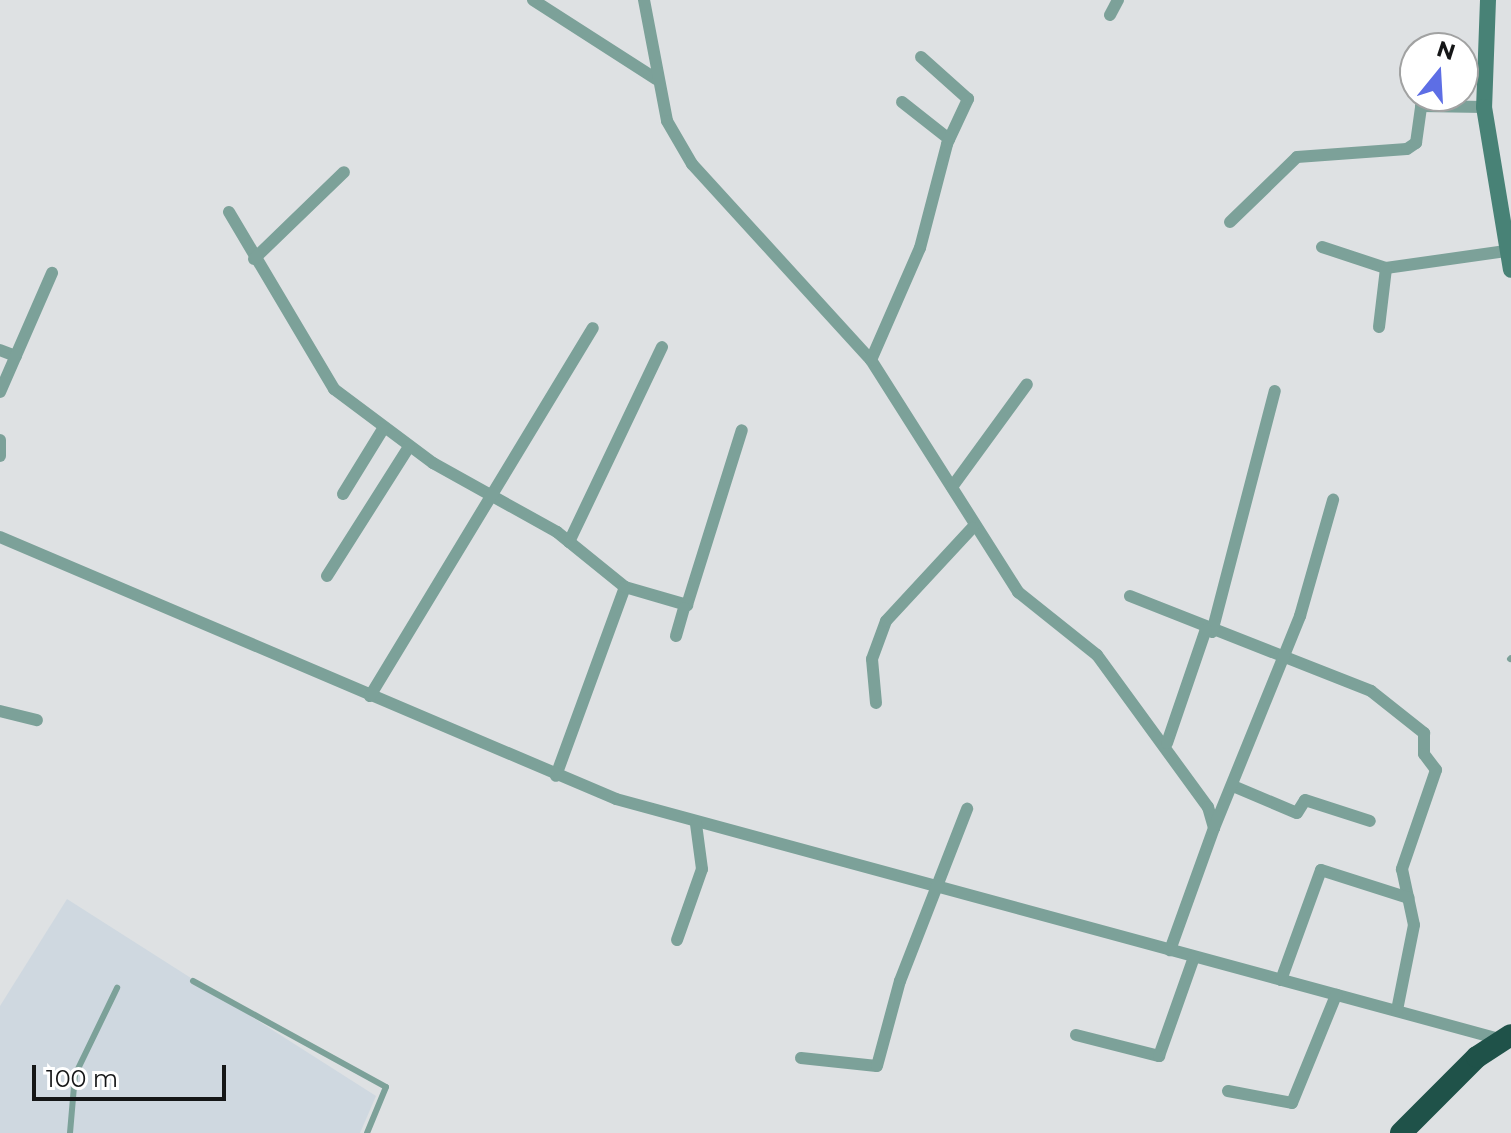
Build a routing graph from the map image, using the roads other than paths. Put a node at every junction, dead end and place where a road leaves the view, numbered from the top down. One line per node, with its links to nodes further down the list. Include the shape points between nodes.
1 (533, 0): 7 (street)
2 (644, 0): 7 (street)
3 (1118, 0): 5 (street)
4 (1488, 0): 9 (main road)
5 (1110, 15)
6 (921, 57): 10 (street, via 968,95)
7 (656, 79): 24 (street, via 667,121 692,164)
8 (902, 102): 10 (street)
9 (1484, 107): 13 (street, via 1421,106 1416,143 1407,149 1297,157); 16 (main road)
10 (949, 139): 24 (street, via 920,248)
11 (344, 172): 15 (street)
12 (229, 212): 15 (street)
13 (1230, 222)
14 (1322, 247): 17 (street)
15 (254, 259): 28 (street, via 314,365)
16 (1509, 262): 17 (street)
17 (1386, 268): 19 (street)
18 (52, 273): 23 (street)
19 (1379, 327)
20 (593, 328): 35 (street)
21 (662, 347): 39 (street)
22 (0, 350): 23 (street)
23 (16, 356): 27 (street)
24 (871, 360): 33 (street)
25 (1027, 384): 33 (street)
26 (1275, 391): 44 (street)
27 (0, 392)
28 (383, 429): 31 (street); 34 (street)
29 (742, 430): 43 (street, via 721,516)
30 (0, 440): 32 (street)
31 (409, 447): 35 (street); 40 (street)
32 (0, 456)
33 (952, 487): 37 (street)
34 (343, 494)
35 (492, 494): 39 (street); 47 (street)
36 (1333, 500): 46 (street)
37 (972, 528): 48 (street, via 886,621 872,659); 51 (street, via 1018,592 1097,655)
38 (0, 537): 47 (street)
39 (569, 542): 41 (street)
40 (327, 576)
41 (625, 587): 43 (street); 52 (street)
42 (1130, 596): 44 (street)
43 (684, 608): 45 (street)
44 (1209, 630): 46 (street); 51 (street)
45 (676, 636)
46 (1283, 659): 53 (street); 59 (street, via 1382,697 1426,736 1424,754 1436,770 1402,869)
47 (370, 696): 52 (street)
48 (876, 703)
49 (0, 711): 50 (street)
50 (37, 720)
51 (1167, 743): 57 (street)
52 (556, 776): 56 (street)
53 (1233, 786): 55 (street, via 1297,813 1307,800); 57 (street)
54 (967, 809): 58 (street)
55 (1370, 821)
56 (696, 824): 58 (street); 60 (street, via 702,869)
57 (1214, 828): 61 (street)
58 (936, 890): 61 (street); 70 (street, via 877,1066)
59 (1409, 898): 63 (street, via 1321,870); 67 (street, via 1414,925)
60 (677, 940)
61 (1170, 950): 62 (street)
62 (1194, 957): 63 (street); 68 (street, via 1159,1056)
63 (1281, 980): 66 (street)
64 (193, 981): 73 (lane, via 386,1087)
65 (117, 988): 72 (lane, via 75,1075)
66 (1336, 995): 67 (street); 71 (street, via 1292,1103)
67 (1397, 1010): 69 (street)
68 (1076, 1035)
69 (1507, 1037): 74 (highway)
70 (801, 1058)
71 (1228, 1091)
72 (70, 1133)
73 (367, 1133)
74 (1401, 1133)

